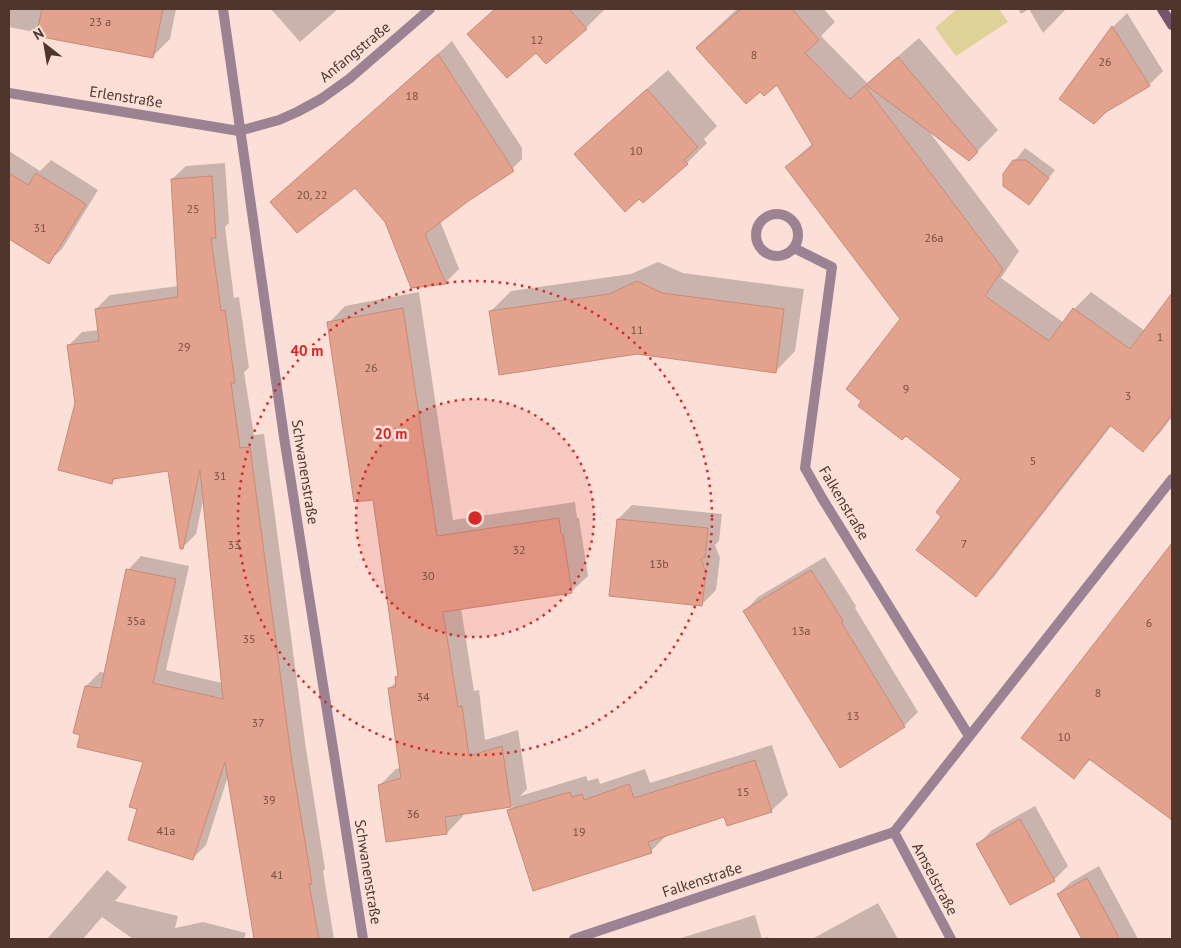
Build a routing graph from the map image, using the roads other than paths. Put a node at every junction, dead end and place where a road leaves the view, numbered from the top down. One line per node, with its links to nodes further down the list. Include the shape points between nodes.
1 (223, 9): 6 (street, Schwanenstraße)
2 (430, 9): 6 (street, Anfangstraße, via 321,99 279,120)
3 (1162, 9): 4 (main road)
4 (1172, 25)
5 (9, 93): 6 (street, Erlenstraße)
6 (239, 131): 11 (street, Schwanenstraße, via 282,428)
7 (794, 248): 7 (street, via 797,227 788,216 774,214 762,220 756,239 763,251 776,256); 9 (street, Falkenstraße, via 832,267 805,468)
8 (1172, 479): 9 (street)
9 (969, 736): 10 (street)
10 (894, 832): 12 (street, Falkenstraße); 13 (street, Amselstraße)
11 (363, 939)
12 (574, 939)
13 (951, 939)

